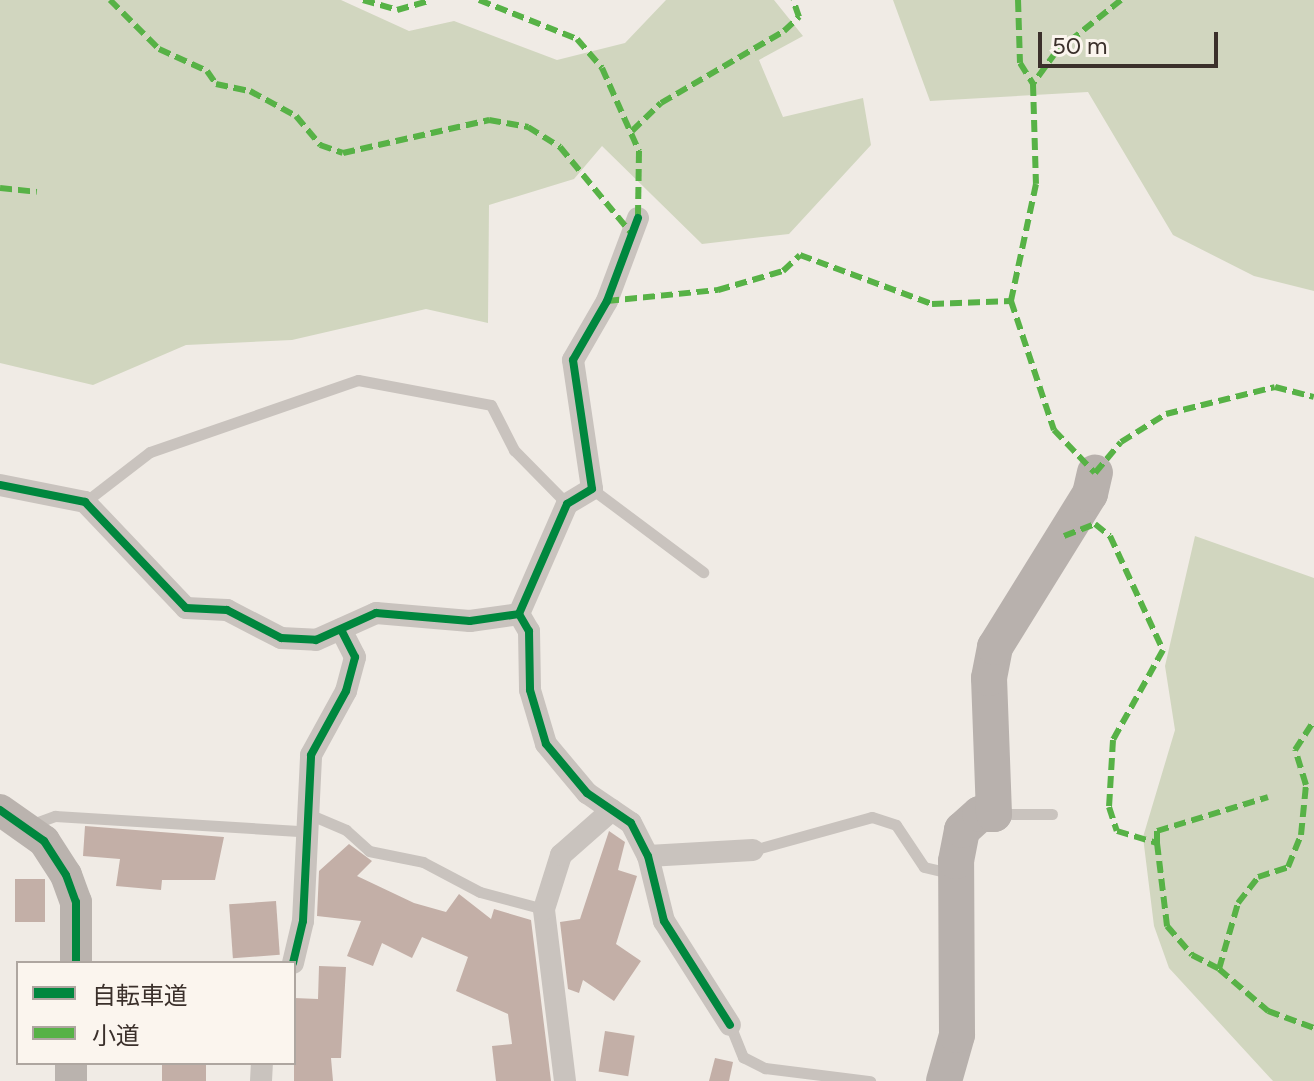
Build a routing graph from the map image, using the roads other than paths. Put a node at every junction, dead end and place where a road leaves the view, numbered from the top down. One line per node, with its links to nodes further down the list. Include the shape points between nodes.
1 (638, 218): 4 (street, via 607,301 573,360)
2 (1095, 473): 11 (main road, via 995,647 989,678)
3 (0, 485): 5 (street)
4 (592, 489): 6 (street); 7 (lane)
5 (85, 502): 6 (lane, via 150,452 358,380 491,405 514,450); 9 (street, via 186,608 227,610 281,638 316,640)
6 (567, 504): 8 (street)
7 (703, 572)
8 (519, 614): 9 (street, via 470,621 376,613); 10 (street, via 529,631 530,690 546,744)
9 (341, 629): 14 (street, via 355,657 346,691 311,755)
10 (612, 810): 16 (street, via 631,823); 18 (street, via 561,855)
11 (994, 814): 12 (lane); 17 (main road, via 980,814 962,830)
12 (1052, 814)
13 (12, 819): 14 (lane); 19 (street, via 44,841 66,875 76,902)
14 (307, 823): 18 (lane, via 346,830 369,851 423,862 480,892); 20 (street, via 303,921)
15 (753, 850): 16 (street); 17 (lane, via 872,817 896,825 924,867)
16 (648, 856): 21 (street, via 664,921)
17 (956, 873): 24 (main road, via 957,1035)
18 (544, 909): 22 (street)
19 (76, 961)
20 (293, 961)
21 (730, 1025): 23 (lane, via 743,1057 765,1068)
22 (565, 1081)
23 (870, 1081)
24 (944, 1081)

